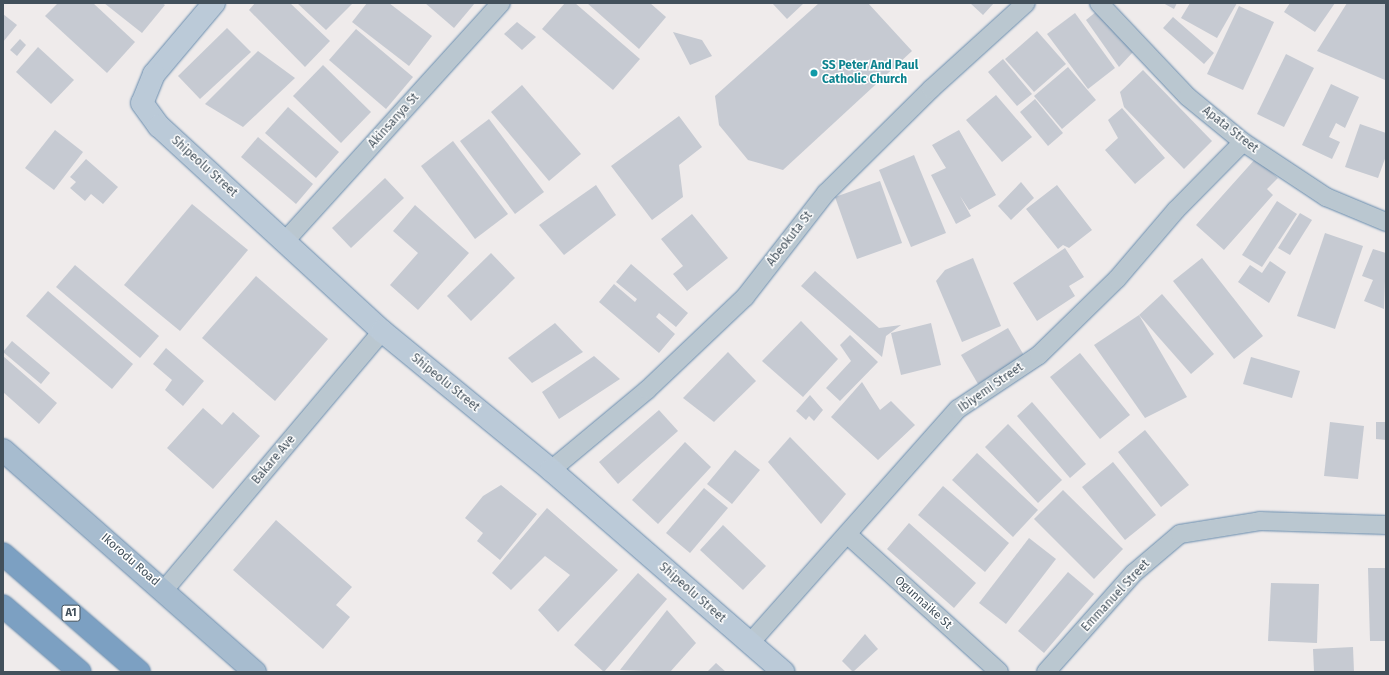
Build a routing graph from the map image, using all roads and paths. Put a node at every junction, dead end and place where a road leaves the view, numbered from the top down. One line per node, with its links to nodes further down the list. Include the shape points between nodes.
1 (214, 3): 7 (street, Shipeolu Street, via 154,74 142,103 158,126)
2 (502, 3): 7 (street, Akinsanya St)
3 (1026, 3): 10 (street, Abeokuta St, via 931,89 826,193 745,297 647,390)
4 (1099, 3): 5 (street, Apata Street, via 1188,97)
5 (1243, 142): 6 (street, Apata Street, via 1326,197); 12 (street, Ibiyemi Street, via 1176,210 1117,279 1040,355 958,409)
6 (1386, 222)
7 (286, 240): 8 (street, Shipeolu Street)
8 (382, 331): 10 (street, Shipeolu Street); 14 (street, Bakare Ave)
9 (3, 450): 14 (main road, Ikorodu Road)
10 (551, 470): 16 (street, Shipeolu Street)
11 (1386, 525): 22 (street, Emmanuel Street, via 1260,521 1180,534 1134,573)
12 (847, 534): 16 (street, Ibiyemi Street); 21 (street, Ogunnaike St)
13 (3, 554): 18 (highway, A1)
14 (164, 590): 19 (main road, Ikorodu Road)
15 (3, 606): 17 (highway)
16 (750, 643): 20 (street, Shipeolu Street)
17 (80, 672)
18 (139, 672)
19 (255, 672)
20 (783, 672)
21 (1000, 672)
22 (1046, 672)

